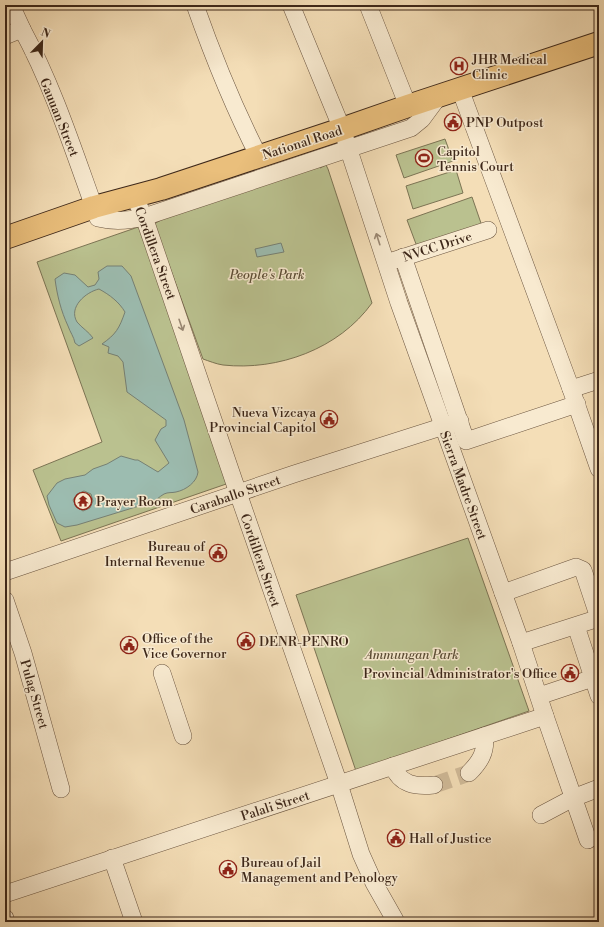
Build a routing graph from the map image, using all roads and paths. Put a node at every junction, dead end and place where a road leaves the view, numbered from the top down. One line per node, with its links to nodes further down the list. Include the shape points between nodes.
1 (11, 5): 5 (street, Gauuan Street)
2 (195, 5): 12 (street)
3 (291, 5): 11 (street, Sierra Madre Street)
4 (368, 5): 10 (street)
5 (22, 29): 6 (street); 14 (street, Gauuan Street, via 72,145)
6 (5, 36)
7 (599, 43): 8 (main road, National Road)
8 (460, 89): 9 (main road, National Road); 21 (street)
9 (439, 96): 10 (main road, National Road); 11 (street, via 411,128)
10 (408, 106): 11 (main road, National Road)
11 (345, 139): 12 (main road, National Road); 15 (street); 19 (street, Sierra Madre Street, one-way to 11)
12 (259, 157): 13 (main road, National Road)
13 (134, 196): 14 (main road, National Road); 15 (street, Cordillera Street)
14 (94, 208): 15 (street, via 98,218 112,221 130,221); 17 (main road, National Road)
15 (144, 217): 25 (street, Cordillera Street, one-way to 25)
16 (488, 230): 18 (street, NVCC Drive)
17 (5, 238)
18 (403, 257): 19 (street, NVCC Drive); 22 (street)
19 (386, 262): 23 (street, Sierra Madre Street)
20 (599, 380): 21 (street)
21 (574, 397): 22 (street, via 466,441); 24 (street)
22 (460, 421): 23 (street, Caraballo Street)
23 (444, 426): 25 (street, Caraballo Street); 27 (street, Sierra Madre Street)
24 (599, 469)
25 (238, 493): 26 (street, Caraballo Street); 40 (street, Cordillera Street)
26 (5, 572)
27 (503, 593): 29 (street, via 580,568 583,570 599,618); 30 (street, Sierra Madre Street)
28 (5, 600): 43 (street, Pulag Street, via 23,652)
29 (576, 626): 30 (street); 32 (street)
30 (521, 643): 33 (street, Sierra Madre Street)
31 (162, 673): 36 (street)
32 (593, 678): 33 (street); 34 (street)
33 (539, 696): 35 (street, Sierra Madre Street)
34 (599, 696)
35 (545, 716): 37 (street, Palali Street); 44 (street, Sierra Madre Street)
36 (183, 736)
37 (484, 736): 38 (street, Palali Street); 39 (street, via 485,749 478,764)
38 (393, 766): 40 (street, Palali Street); 41 (street, via 398,776 410,785)
39 (469, 773)
40 (339, 784): 47 (street, Palali Street); 50 (street, Cordillera Street, via 361,854)
41 (434, 785)
42 (599, 788): 44 (street)
43 (61, 789)
44 (573, 798): 45 (street); 46 (street, Sierra Madre Street)
45 (541, 815)
46 (588, 840)
47 (112, 858): 48 (street, Palali Street); 52 (street)
48 (5, 894)
49 (5, 918): 51 (street)
50 (395, 920)
51 (6, 922)
52 (134, 922)

